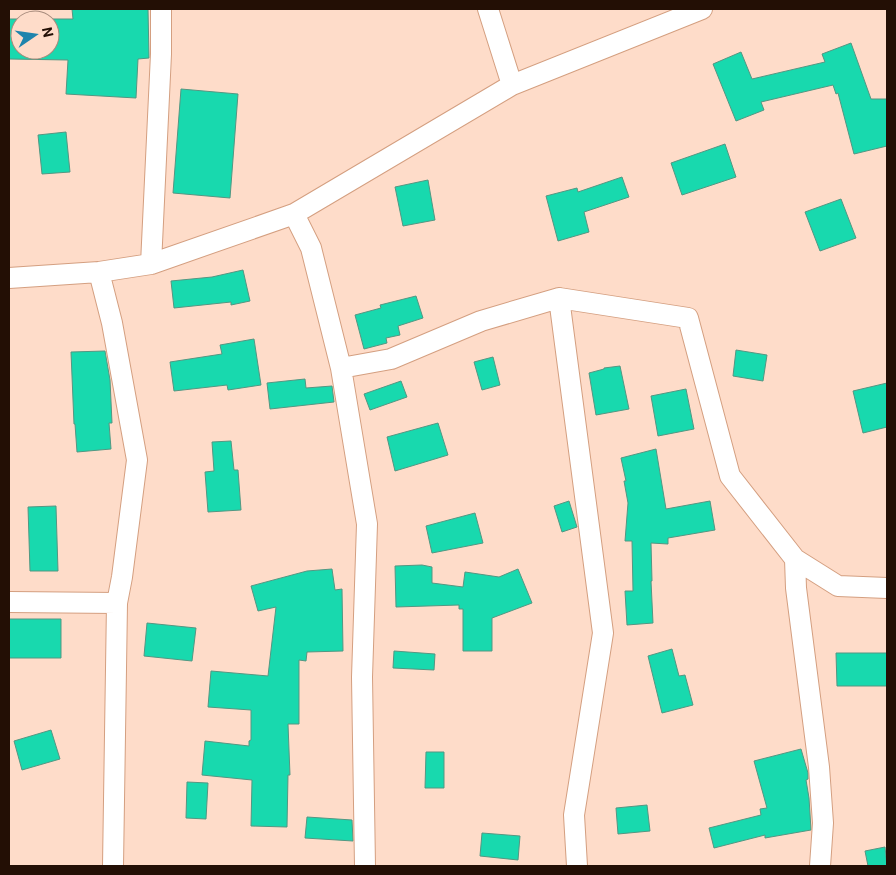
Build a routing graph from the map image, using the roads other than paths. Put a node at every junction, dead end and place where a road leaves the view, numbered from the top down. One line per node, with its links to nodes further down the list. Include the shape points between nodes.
1 (161, 9): 6 (street)
2 (488, 9): 4 (street)
3 (702, 9): 4 (street)
4 (512, 85): 5 (street)
5 (294, 214): 6 (street); 10 (street, via 311,248)
6 (151, 264): 7 (street)
7 (100, 272): 8 (street); 14 (street, via 137,460)
8 (9, 278)
9 (559, 298): 10 (street, via 482,320 390,359); 11 (street, via 688,318 730,476); 17 (street, via 603,633 574,815)
10 (341, 368): 16 (street, via 367,524 362,677)
11 (795, 560): 12 (street, via 838,586); 18 (street, via 823,822)
12 (887, 588)
13 (9, 602): 14 (street)
14 (117, 603): 15 (street)
15 (113, 866)
16 (365, 866)
17 (577, 866)
18 (820, 866)

